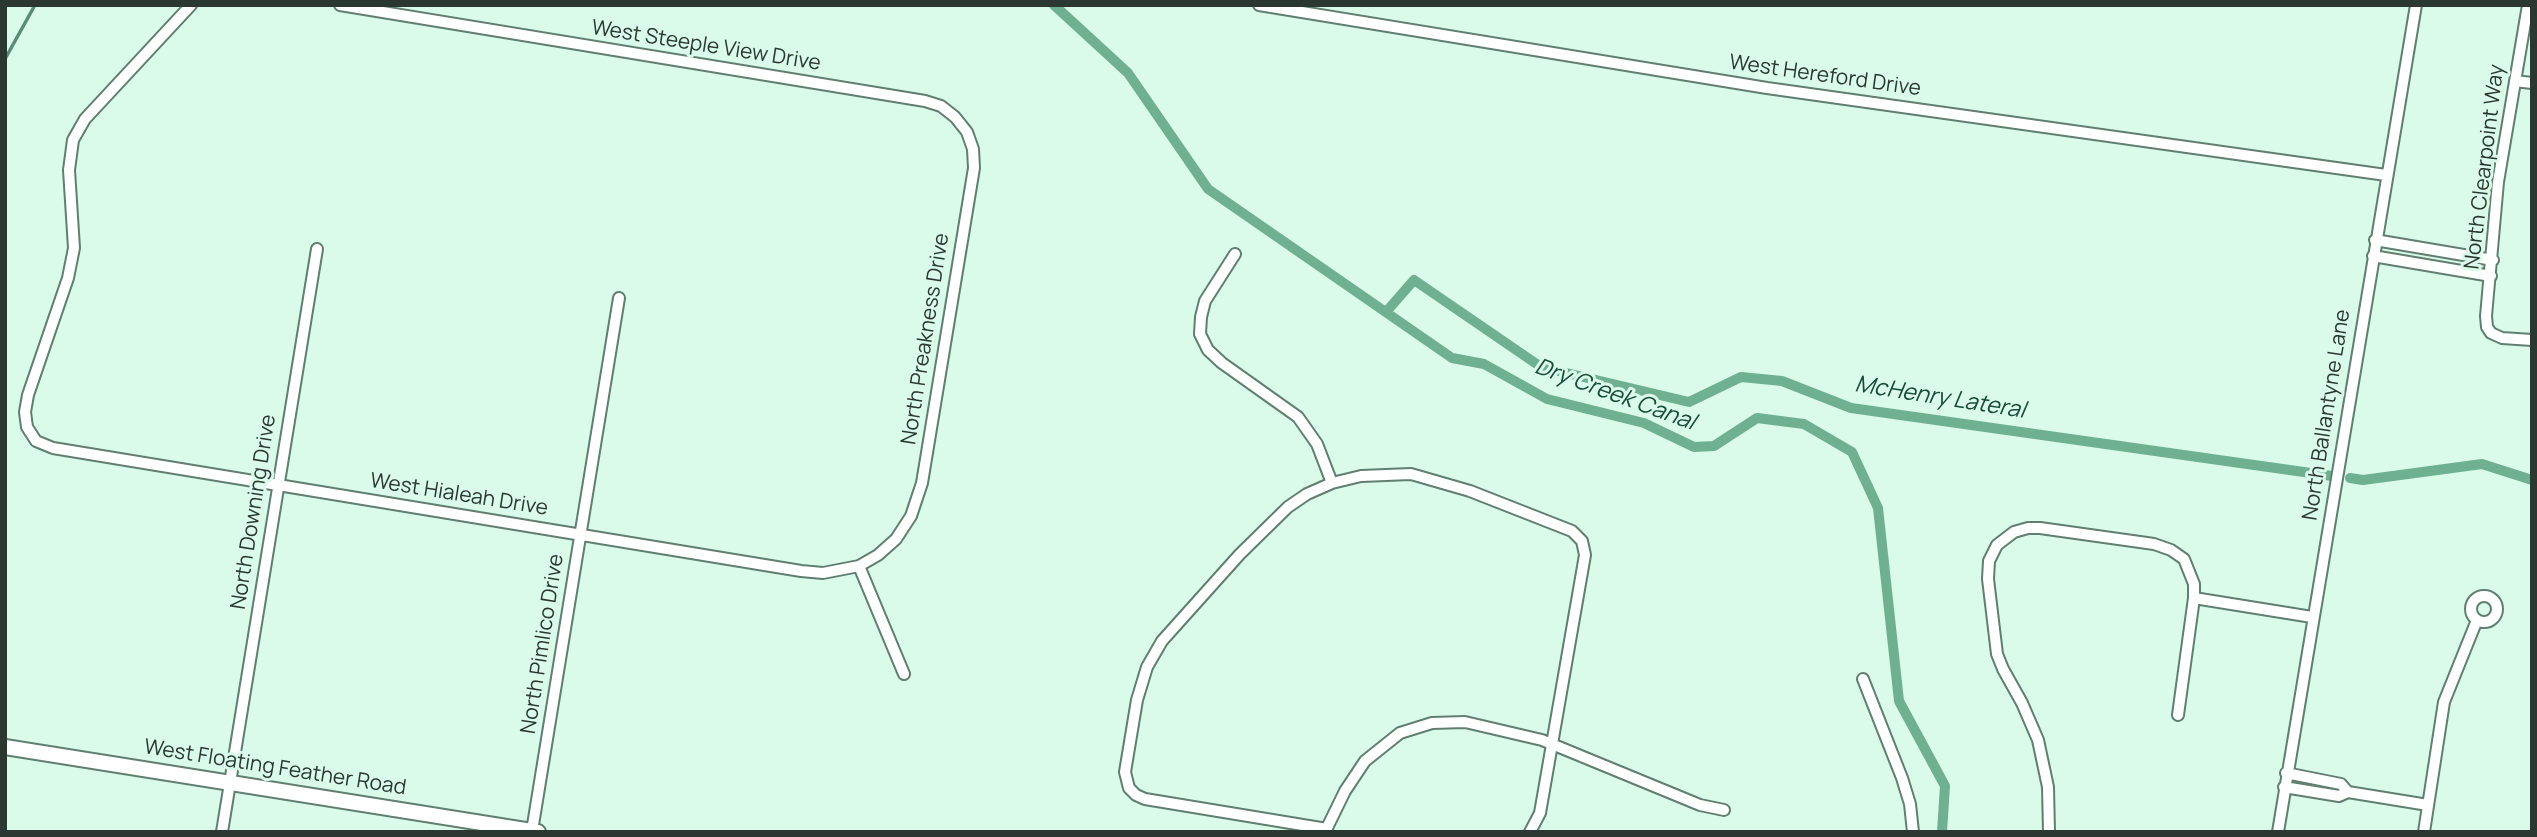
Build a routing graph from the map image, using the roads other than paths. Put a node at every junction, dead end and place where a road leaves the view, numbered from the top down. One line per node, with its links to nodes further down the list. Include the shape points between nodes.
1 (191, 5): 19 (street, West Hialeah Drive, via 85,118 72,140 69,170 75,248 28,395 27,427 36,441 53,449)
2 (340, 5): 8 (street, West Steeple View Drive)
3 (1259, 5): 9 (street, West Hereford Drive, via 1767,88)
4 (2416, 5): 9 (street, North Ballantyne Lane)
5 (2528, 5): 6 (street, North Clearpoint Way)
6 (2515, 81): 7 (street); 14 (street, North Clearpoint Way, via 2498,182)
7 (2532, 83)
8 (941, 106): 21 (street, North Preakness Drive, via 967,132 974,168 922,483 911,516 896,539)
9 (2386, 175): 10 (street, North Ballantyne Lane)
10 (2375, 240): 13 (street, North Ballantyne Lane); 14 (street)
11 (317, 249): 19 (street, North Downing Drive)
12 (1235, 254): 18 (street, via 1205,301 1200,334 1222,363 1298,416 1317,444)
13 (2373, 256): 15 (street); 23 (street, North Ballantyne Lane)
14 (2493, 260): 15 (street, North Clearpoint Way)
15 (2490, 276): 17 (street, North Clearpoint Way, via 2487,327 2502,338)
16 (619, 298): 20 (street, North Pimlico Drive)
17 (2532, 340)
18 (1332, 483): 28 (street, via 1386,473 1421,476 1572,531 1582,541 1585,555); 37 (street, via 1288,507 1162,641 1147,667 1137,700 1125,772 1129,788 1145,799)
19 (278, 485): 20 (street, West Hialeah Drive); 31 (street, North Downing Drive)
20 (580, 535): 21 (street, West Hialeah Drive, via 823,573); 36 (street, North Pimlico Drive)
21 (859, 566): 25 (street)
22 (2194, 598): 23 (street); 27 (street); 41 (street, via 2184,559 2154,544 2028,528 1997,545 1989,561 1988,579 1997,654 2038,740 2048,787)
23 (2312, 617): 30 (street, North Ballantyne Lane)
24 (2477, 620): 34 (street, via 2444,702)
25 (904, 674)
26 (1863, 679): 40 (street, via 1902,778)
27 (2178, 715)
28 (1552, 743): 35 (street, via 1700,805); 37 (street, via 1465,722 1432,723 1400,733 1365,761); 39 (street, via 1540,813)
29 (5, 747): 31 (main road, West Floating Feather Road)
30 (2287, 773): 32 (street, North Ballantyne Lane); 33 (street, via 2341,784)
31 (230, 782): 36 (main road, West Floating Feather Road); 38 (street, North Downing Drive)
32 (2284, 787): 33 (street, via 2339,796); 42 (street, North Ballantyne Lane)
33 (2348, 792): 34 (street)
34 (2428, 804): 43 (street)
35 (1724, 810)
36 (535, 831)
37 (1327, 831)
38 (222, 832)
39 (1530, 832)
40 (1913, 832)
41 (2049, 832)
42 (2278, 832)
43 (2424, 832)

